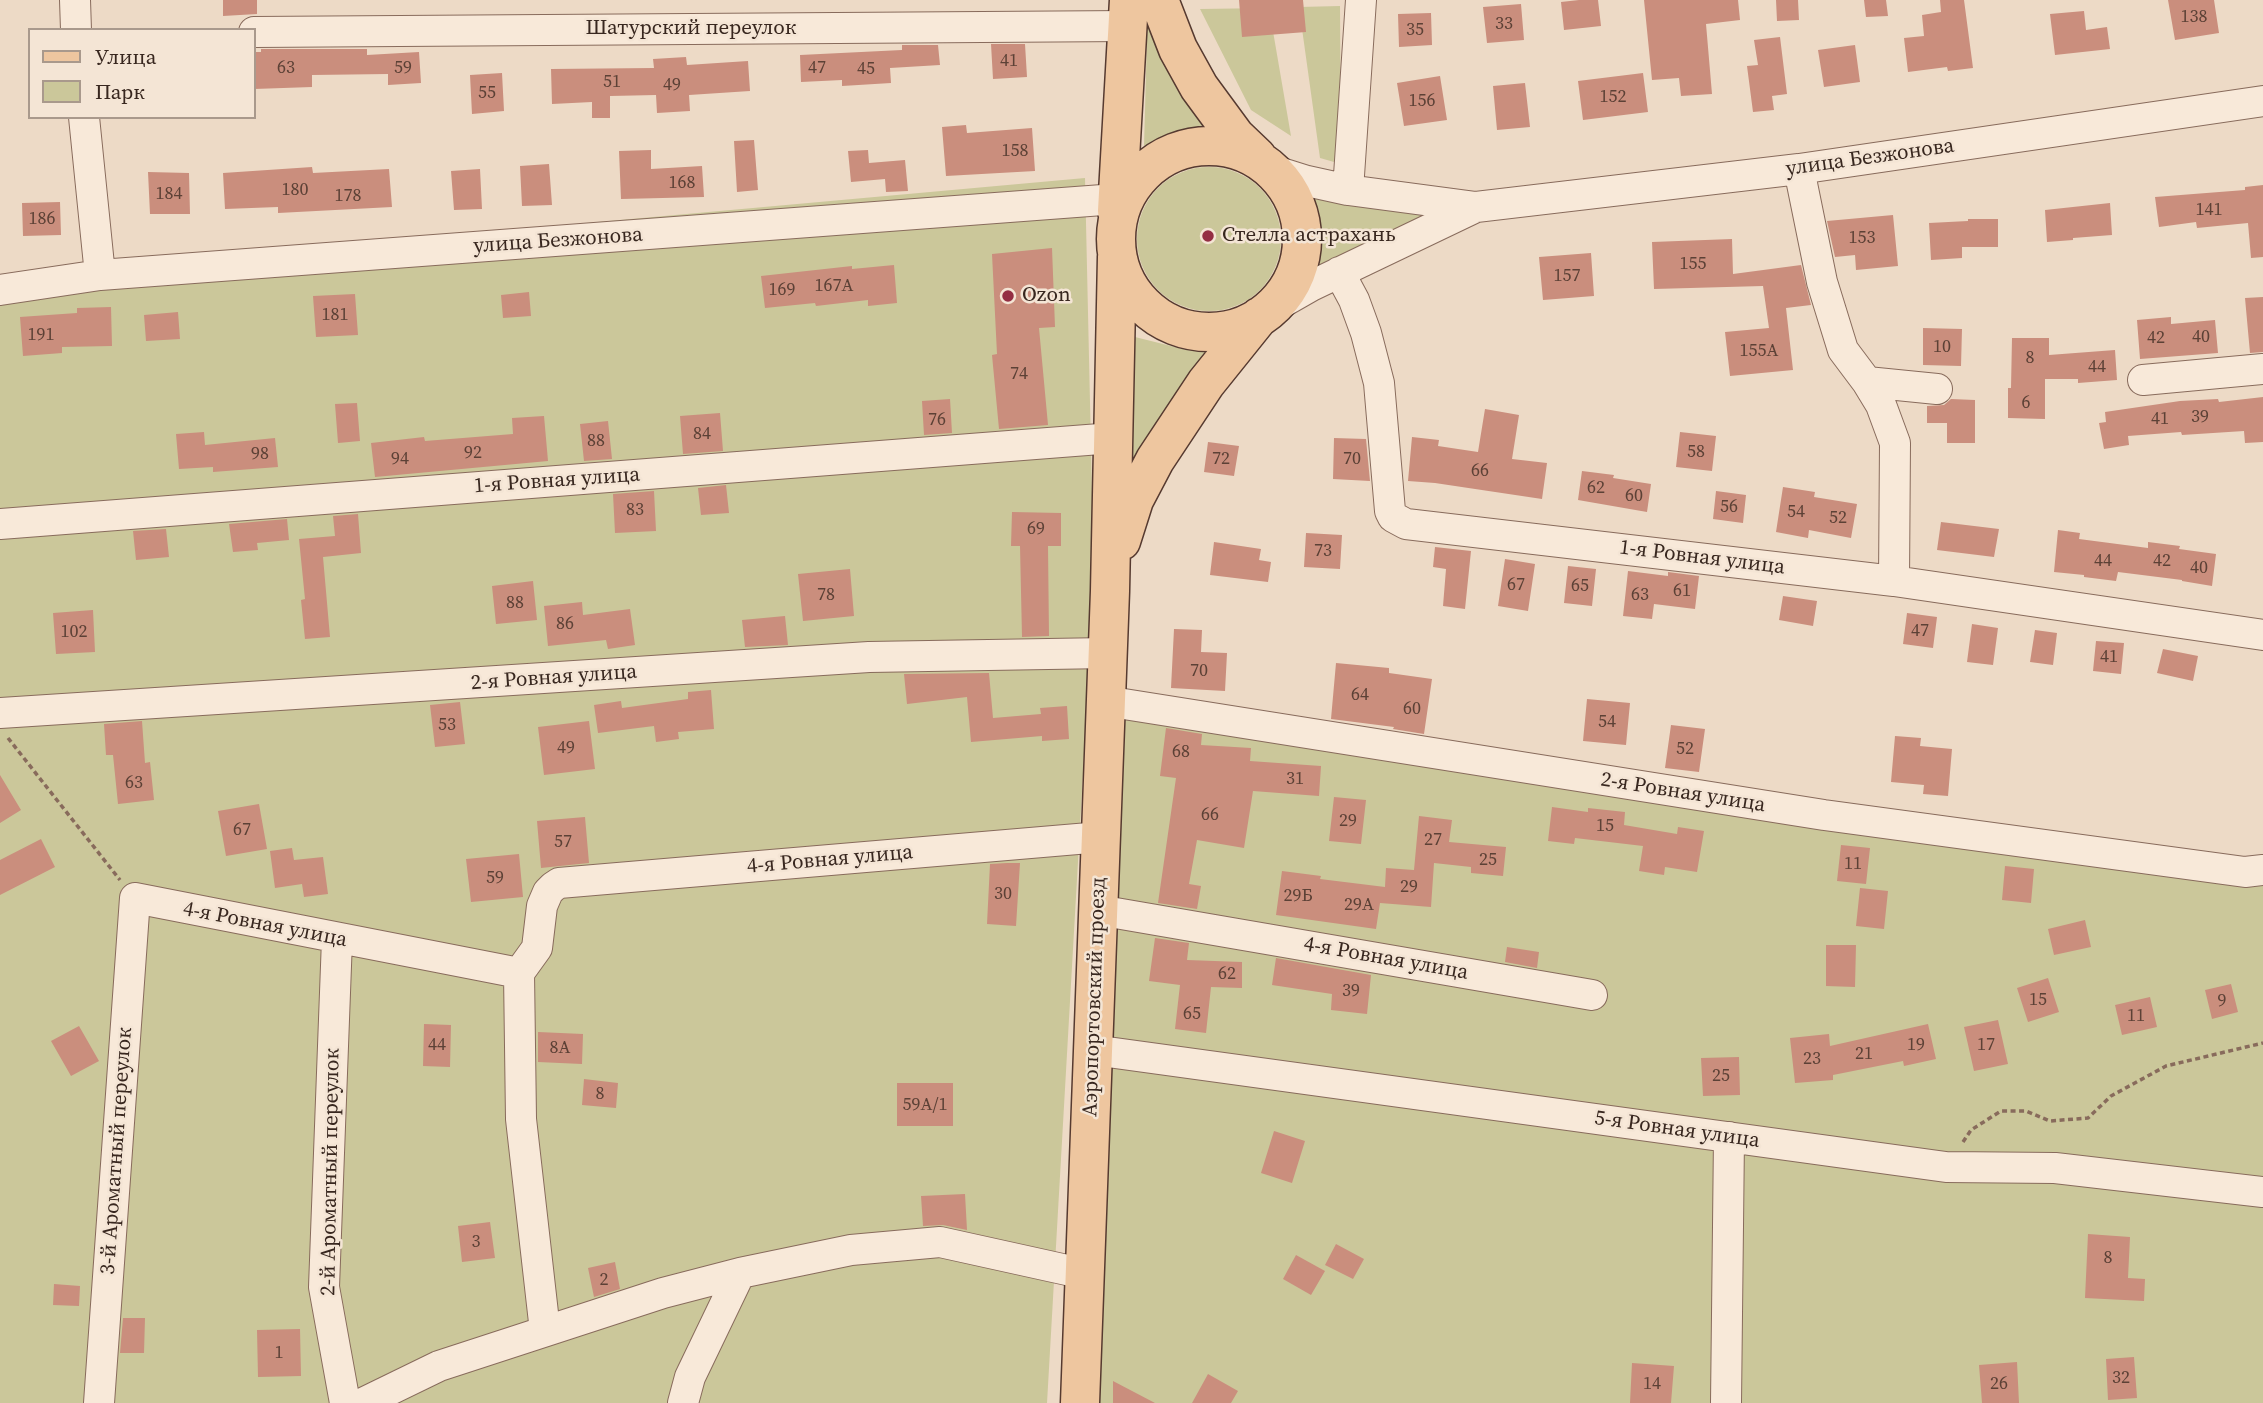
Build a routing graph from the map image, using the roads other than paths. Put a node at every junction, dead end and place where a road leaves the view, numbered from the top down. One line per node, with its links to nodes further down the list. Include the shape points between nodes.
1 (75, 0): 5 (street)
2 (1158, 0): 9 (main road, via 1199,87 1235,136)
3 (1361, 0): 11 (street)
4 (1128, 13): 6 (street, Шатурский переулок); 13 (main road)
5 (76, 28)
6 (256, 32)
7 (2263, 101): 10 (street, улица Безжонова)
8 (84, 119): 15 (street)
9 (1266, 165): 11 (street); 13 (main road, via 1227,147 1191,147 1157,161 1131,187); 17 (main road, via 1287,187 1301,221 1301,257 1287,291)
10 (1799, 169): 12 (street, улица Безжонова); 20 (street, via 1822,282 1843,350)
11 (1348, 190): 12 (street)
12 (1476, 207): 14 (street)
13 (1117, 226): 15 (street, улица Безжонова); 17 (main road, via 1131,291 1157,317 1191,331 1227,331); 22 (main road)
14 (1339, 272): 17 (street); 24 (street, 1-я Ровная улица, via 1366,333 1379,383 1390,511 1399,521)
15 (100, 275): 16 (street, улица Безжонова)
16 (0, 290)
17 (1264, 314): 25 (main road, via 1206,383 1155,460 1135,500)
18 (2263, 369): 19 (street)
19 (2143, 380)
20 (1867, 382): 21 (street); 24 (street, via 1895,443)
21 (1937, 389)
22 (1113, 438): 23 (street, 1-я Ровная улица); 25 (main road)
23 (0, 524)
24 (1895, 580): 26 (street, 1-я Ровная улица)
25 (1110, 590): 27 (main road, Аэропортовский проезд)
26 (2263, 635)
27 (1108, 653): 28 (main road, Аэропортовский проезд); 29 (street, 2-я Ровная улица, via 869,657)
28 (1105, 701): 30 (main road, Аэропортовский проезд); 31 (street, 2-я Ровная улица, via 1824,815 2245,872)
29 (0, 713)
30 (1101, 837): 33 (main road, Аэропортовский проезд); 35 (street, 4-я Ровная улица, via 559,883 545,898 537,948)
31 (2263, 870)
32 (135, 898): 34 (street, 4-я Ровная улица); 44 (street, 3-й Ароматный переулок)
33 (1098, 910): 36 (street, 4-я Ровная улица); 37 (main road, Аэропортовский проезд)
34 (337, 939): 35 (street, 4-я Ровная улица); 45 (street, 2-й Ароматный переулок, via 324,1287)
35 (519, 973): 42 (street, via 521,1119)
36 (1592, 995)
37 (1093, 1050): 38 (street, 5-я Ровная улица); 41 (main road, Аэропортовский проезд)
38 (1729, 1137): 39 (street, 5-я Ровная улица, via 1946,1167 2055,1168); 49 (street)
39 (2263, 1192)
40 (740, 1273): 41 (street, via 851,1250 940,1242); 42 (street); 47 (street, via 690,1377)
41 (1085, 1274): 48 (main road, Аэропортовский проезд)
42 (545, 1331): 43 (street, via 439,1366)
43 (415, 1391): 46 (street)
44 (99, 1403)
45 (345, 1403)
46 (363, 1403)
47 (683, 1403)
48 (1080, 1403)
49 (1726, 1403)

